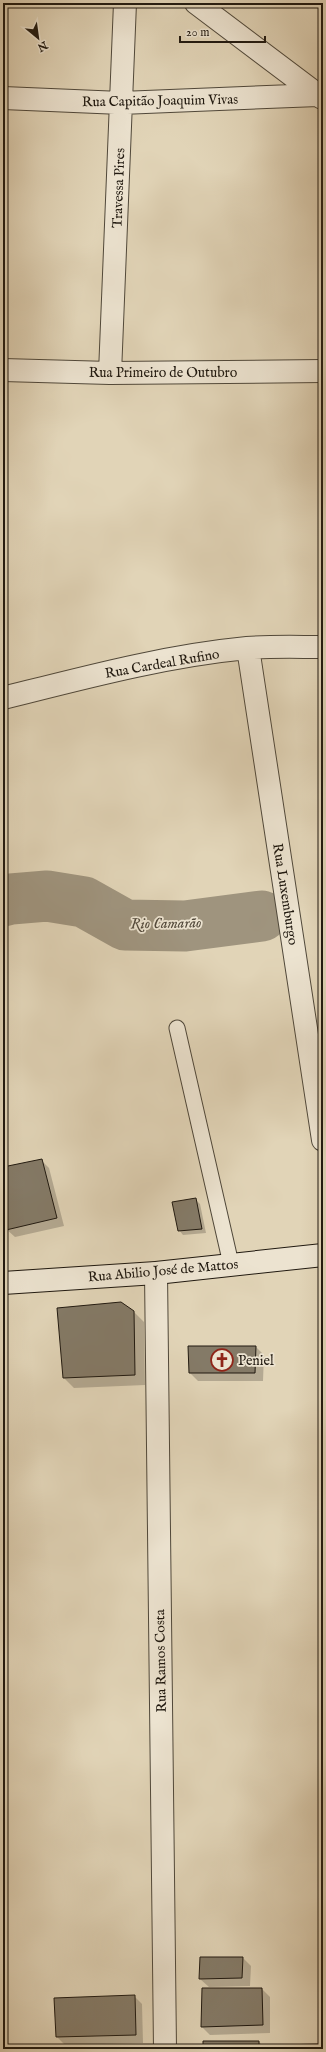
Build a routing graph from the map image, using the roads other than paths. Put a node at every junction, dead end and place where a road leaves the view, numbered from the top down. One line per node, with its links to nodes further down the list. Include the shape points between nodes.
1 (125, 3): 5 (street, Travessa Pires)
2 (196, 3): 3 (street)
3 (320, 97): 5 (street, Rua Capitão Joaquim Vivas)
4 (3, 98): 5 (street, Rua Capitão Joaquim Vivas)
5 (121, 103): 8 (street, Travessa Pires)
6 (3, 370): 8 (street, Rua Primeiro de Outubro)
7 (323, 371): 8 (street, Rua Primeiro de Outubro)
8 (110, 373)
9 (323, 647): 10 (street, Rua Cardeal Rufino)
10 (248, 648): 11 (street, Rua Cardeal Rufino, via 118,670); 13 (street, Rua Luxemburgo)
11 (3, 698)
12 (178, 1028): 15 (lane)
13 (323, 1140)
14 (323, 1255): 15 (street, Rua Abilio José de Mattos)
15 (231, 1264): 16 (street, Rua Abilio José de Mattos)
16 (156, 1273): 17 (street, Rua Abilio José de Mattos); 18 (street, Rua Ramos Costa)
17 (3, 1283)
18 (165, 2049)

